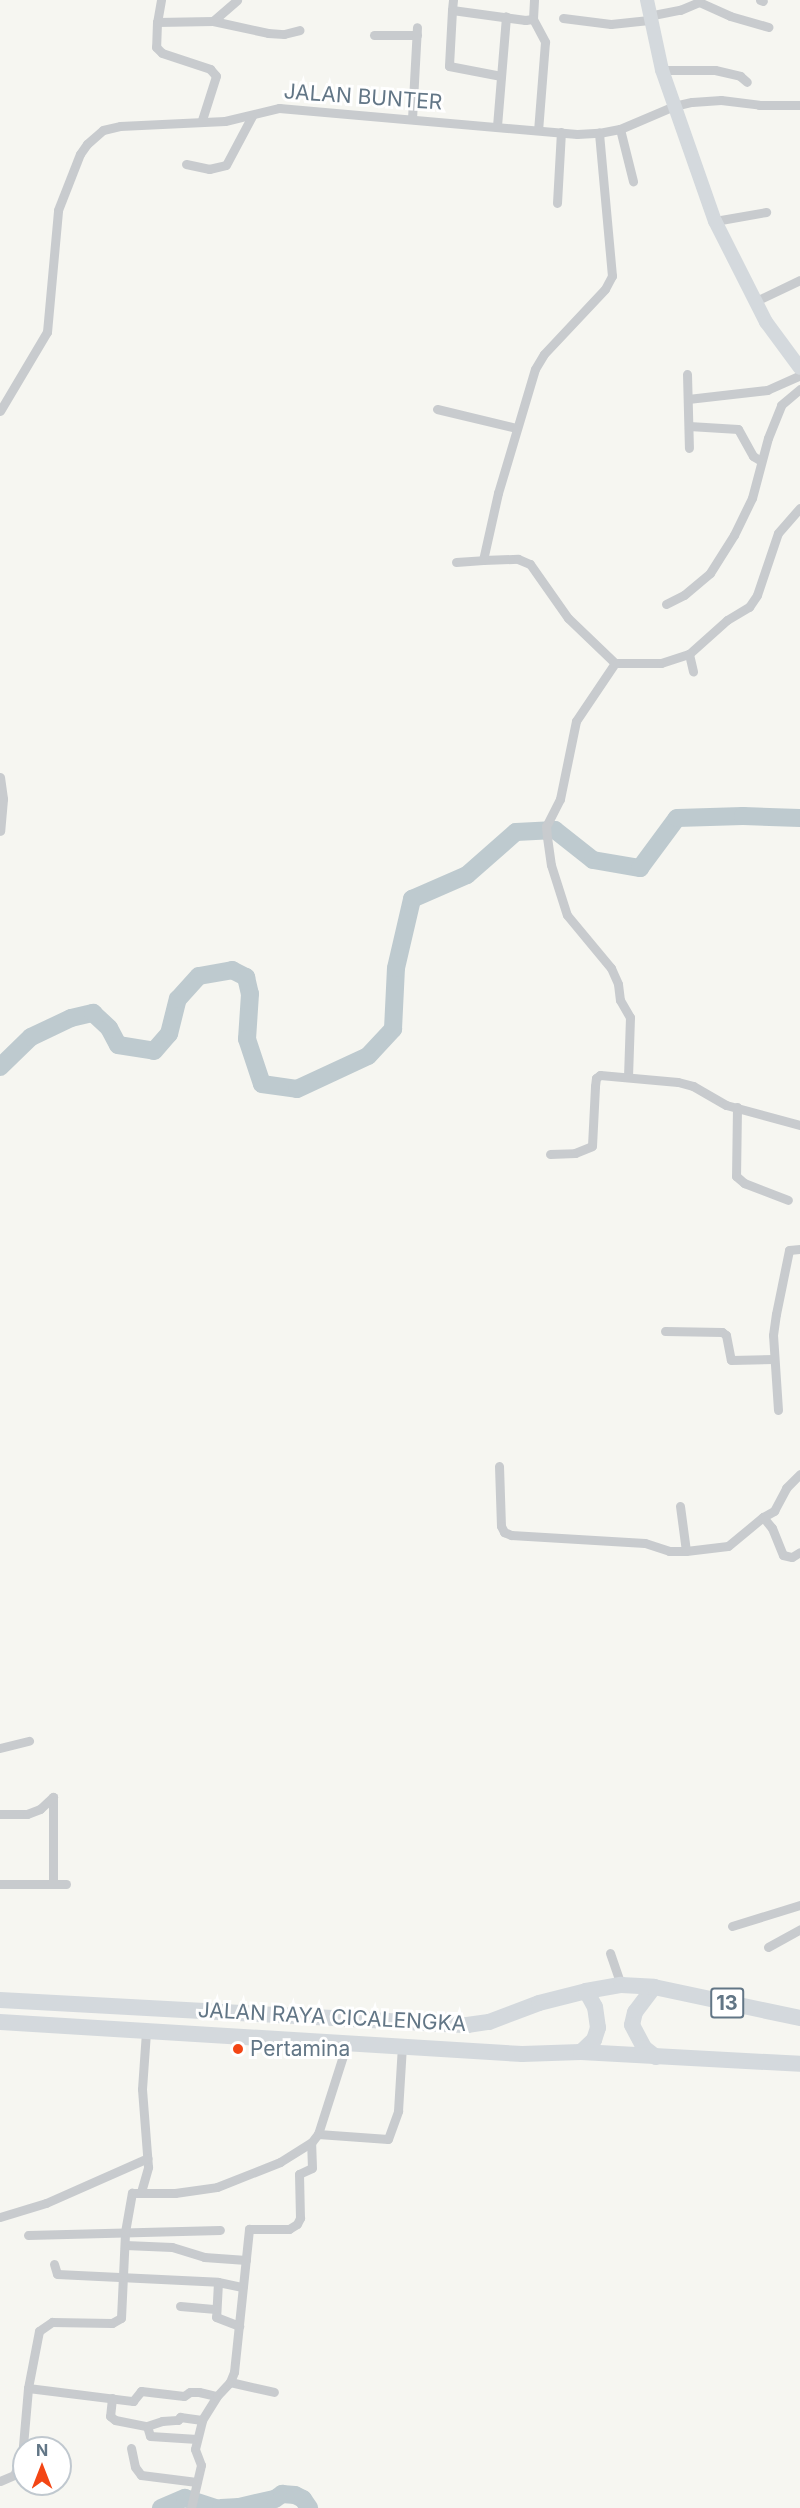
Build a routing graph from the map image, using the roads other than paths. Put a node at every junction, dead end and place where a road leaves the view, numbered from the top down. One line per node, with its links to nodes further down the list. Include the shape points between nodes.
1 (161, 0): 12 (street)
2 (237, 0): 11 (street)
3 (534, 0): 10 (street)
4 (647, 0): 9 (main road)
5 (699, 1): 9 (street); 13 (street, via 730,16)
6 (453, 5): 7 (street); 17 (street, via 449,66)
7 (506, 16): 10 (street); 17 (street)
8 (563, 18): 9 (street, via 611,24)
9 (649, 18): 16 (main road)
10 (533, 19): 25 (street, via 546,42)
11 (213, 21): 12 (street); 14 (street, via 259,32 284,34)
12 (156, 22): 23 (street, via 158,50 210,69 216,76)
13 (768, 27)
14 (300, 30)
15 (374, 35): 22 (street, via 417,31)
16 (662, 70): 18 (street, via 715,70 740,76); 20 (main road)
17 (501, 76): 24 (street)
18 (747, 82)
19 (800, 105): 20 (street, JALAN BUNTER, via 721,100)
20 (674, 106): 26 (street, JALAN BUNTER); 33 (main road)
21 (252, 116): 22 (street, JALAN BUNTER, via 279,108); 23 (street, JALAN BUNTER); 29 (street, via 226,165 209,169)
22 (412, 119): 24 (street, JALAN BUNTER)
23 (202, 120): 39 (street, JALAN BUNTER, via 120,126 103,130 87,144 73,166 58,210 47,332)
24 (497, 126): 25 (street, JALAN BUNTER)
25 (538, 129): 27 (street, JALAN BUNTER)
26 (620, 129): 28 (street, JALAN BUNTER); 30 (street)
27 (561, 132): 28 (street, JALAN BUNTER); 31 (street)
28 (599, 133): 46 (street, via 612,276 605,289 544,354 528,389)
29 (186, 164)
30 (633, 181)
31 (558, 203)
32 (766, 212): 33 (street)
33 (715, 221): 35 (main road)
34 (800, 280): 35 (street)
35 (756, 301): 36 (main road, via 778,341)
36 (800, 369)
37 (687, 374): 42 (street)
38 (800, 375): 42 (street, via 766,390)
39 (20, 377): 41 (street); 44 (street, JALAN BUNTER)
40 (800, 389): 48 (street, via 781,405)
41 (0, 396)
42 (688, 399): 45 (street)
43 (436, 409): 46 (street)
44 (0, 411)
45 (689, 426): 47 (street); 48 (street, via 738,429 753,456)
46 (517, 428): 50 (street)
47 (689, 448)
48 (761, 461): 52 (street, via 752,498 710,573 684,595)
49 (800, 508): 53 (street, via 777,532 753,603)
50 (483, 560): 51 (street); 54 (street, via 518,559 530,564 568,618)
51 (456, 561)
52 (666, 604)
53 (689, 654): 54 (street, via 653,664); 55 (street)
54 (615, 663): 58 (street, via 576,721 560,799 546,826 551,865 567,915 611,968 620,1000 630,1017)
55 (693, 672)
56 (0, 777): 57 (street)
57 (0, 831)
58 (628, 1076): 59 (street, via 686,1084); 61 (street, via 596,1078 592,1146 576,1153)
59 (736, 1107): 60 (street); 62 (street, via 736,1176 744,1183)
60 (800, 1125)
61 (550, 1154)
62 (788, 1200)
63 (800, 1249): 65 (street, via 790,1248 788,1254 776,1314)
64 (665, 1331): 65 (street, via 722,1332 731,1360)
65 (774, 1359): 66 (street)
66 (778, 1410)
67 (499, 1466): 71 (street, via 504,1532 645,1543 669,1551)
68 (800, 1474): 70 (street, via 786,1488 774,1511)
69 (680, 1506): 71 (street)
70 (763, 1517): 71 (street, via 728,1546); 72 (street, via 783,1555 792,1557)
71 (686, 1551)
72 (800, 1552)
73 (29, 1741): 74 (street)
74 (0, 1748)
75 (0, 1814): 77 (street, via 27,1814 53,1797)
76 (0, 1884): 77 (street)
77 (53, 1884): 78 (street)
78 (66, 1884)
79 (800, 1905): 80 (street)
80 (732, 1926)
81 (800, 1929): 82 (street)
82 (768, 1947)
83 (610, 1953): 84 (street)
84 (621, 1985): 85 (highway, JALAN RAYA CICALENGKA / 13); 86 (highway, JALAN RAYA CICALENGKA / 13)
85 (654, 1988): 88 (highway, JALAN RAYA CICALENGKA / 13); 94 (highway, via 635,2012 632,2025 644,2048)
86 (586, 1990): 87 (highway, JALAN RAYA CICALENGKA / 13, via 489,2022 467,2025); 93 (highway, via 595,2007 598,2028 594,2040)
87 (0, 2000)
88 (800, 2018)
89 (0, 2022): 90 (highway, JALAN RAYA CICALENGKA)
90 (146, 2032): 91 (highway, JALAN RAYA CICALENGKA); 98 (street, via 142,2089)
91 (347, 2043): 92 (highway, JALAN RAYA CICALENGKA); 96 (street)
92 (402, 2046): 93 (highway, JALAN RAYA CICALENGKA, via 522,2054); 96 (street, via 398,2111 388,2139)
93 (581, 2052): 94 (highway, JALAN RAYA CICALENGKA)
94 (656, 2057): 95 (highway, JALAN RAYA CICALENGKA)
95 (800, 2064)
96 (318, 2134): 97 (street)
97 (311, 2143): 99 (street, via 280,2162 217,2187 175,2193); 105 (street, via 312,2168 299,2174 297,2224 289,2229 251,2228)
98 (148, 2158): 99 (street); 100 (street, via 46,2203)
99 (141, 2192): 102 (street, via 130,2196)
100 (0, 2217)
101 (220, 2230): 102 (street)
102 (125, 2232): 103 (street); 104 (street)
103 (28, 2235)
104 (125, 2245): 105 (street, via 172,2247 204,2257); 107 (street)
105 (246, 2260): 109 (street)
106 (54, 2264): 107 (street, via 57,2274)
107 (124, 2276): 108 (street); 114 (street, via 119,2321 52,2322 43,2326 36,2341)
108 (218, 2282): 109 (street); 111 (street)
109 (242, 2287): 112 (street)
110 (180, 2306): 111 (street)
111 (216, 2309): 112 (street, via 217,2318)
112 (239, 2326): 113 (street)
113 (230, 2382): 115 (street); 116 (street)
114 (28, 2388): 117 (street); 122 (street, via 22,2457 14,2475)
115 (274, 2392)
116 (217, 2396): 117 (street, via 141,2391 135,2400); 118 (street)
117 (112, 2398): 119 (street, via 110,2416 115,2421)
118 (202, 2421): 119 (street, via 180,2417); 120 (street)
119 (147, 2426): 120 (street, via 150,2436)
120 (197, 2439): 123 (street, via 195,2449 201,2465)
121 (131, 2448): 123 (street, via 141,2475)
122 (0, 2481)
123 (197, 2482): 124 (street)
124 (192, 2503)

